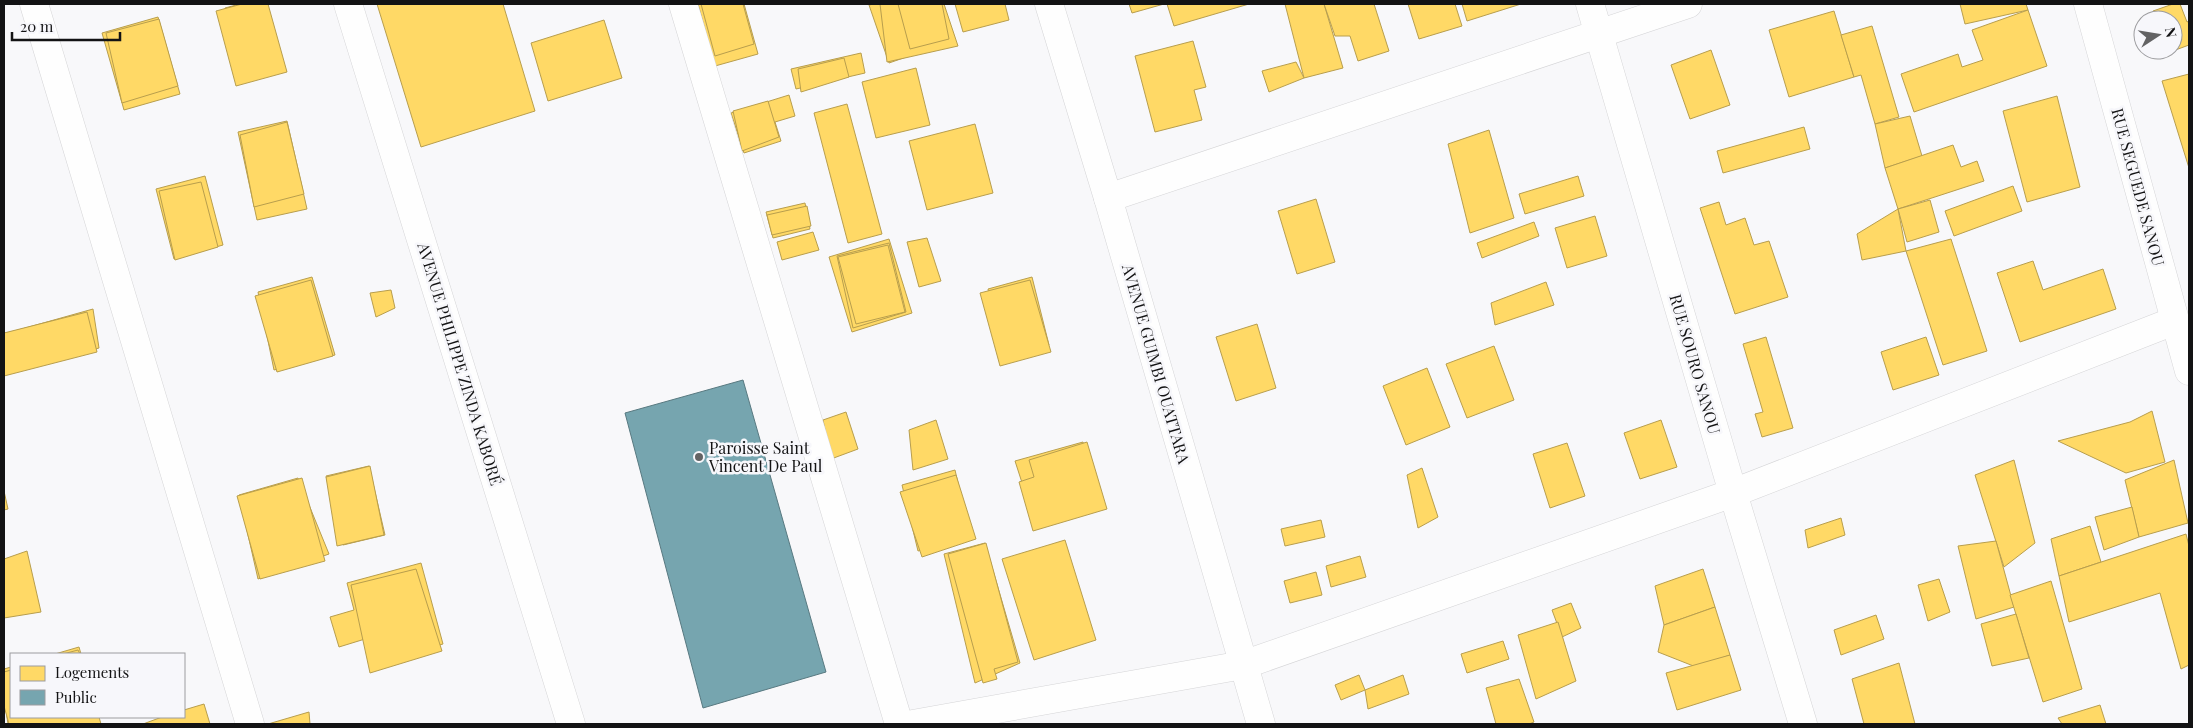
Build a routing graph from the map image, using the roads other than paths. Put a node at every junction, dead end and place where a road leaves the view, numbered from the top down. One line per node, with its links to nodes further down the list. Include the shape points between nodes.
1 (34, 4): 14 (street)
2 (348, 4): 15 (street, AVENUE PHILIPPE ZINDA KABORÉ)
3 (683, 4): 16 (street)
4 (1049, 4): 9 (street, AVENUE GUIMBI OUATTARA)
5 (1590, 4): 8 (street, RUE SOURO SANOU)
6 (1688, 4): 8 (street)
7 (2088, 4): 10 (street, RUE SEGUEDE SANOU)
8 (1599, 33): 9 (street); 12 (street, RUE SOURO SANOU)
9 (1108, 198): 13 (street, AVENUE GUIMBI OUATTARA)
10 (2174, 321): 11 (street, RUE SEGUEDE SANOU); 12 (street)
11 (2189, 371)
12 (1733, 493): 13 (street); 19 (street, RUE SOURO SANOU)
13 (1243, 664): 17 (street); 18 (street, AVENUE GUIMBI OUATTARA)
14 (250, 724)
15 (572, 724)
16 (899, 724)
17 (913, 724)
18 (1261, 724)
19 (1803, 724)

